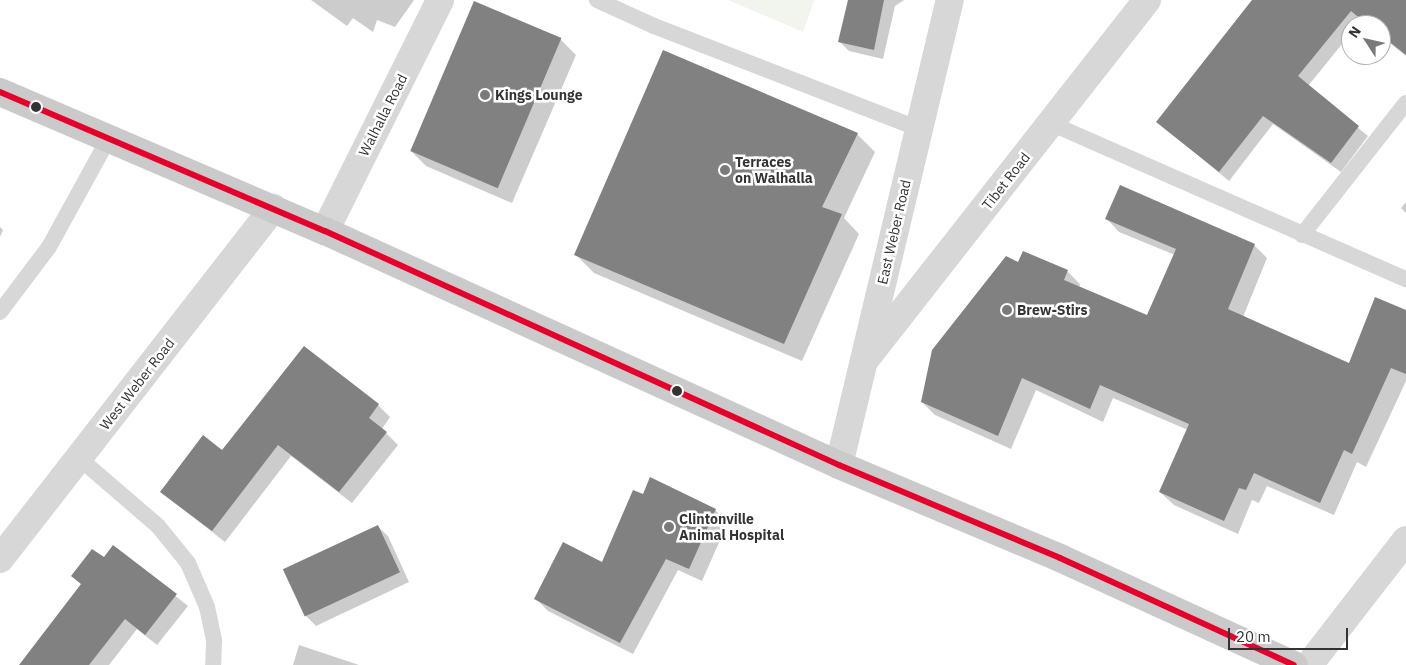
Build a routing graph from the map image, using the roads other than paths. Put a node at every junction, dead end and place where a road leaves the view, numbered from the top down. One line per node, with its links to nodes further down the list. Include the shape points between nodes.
1 (440, 0): 11 (street, Walhalla Road)
2 (597, 0): 8 (lane, via 654,26)
3 (950, 0): 8 (street, East Weber Road)
4 (1147, 0): 7 (street, Tibet Road)
5 (0, 92): 9 (main road)
6 (1406, 103): 12 (lane)
7 (1050, 124): 12 (lane); 15 (street, Tibet Road)
8 (919, 128): 15 (street, East Weber Road)
9 (109, 138): 10 (main road); 14 (lane, via 49,247)
10 (273, 208): 11 (main road); 16 (street, West Weber Road)
11 (325, 231): 17 (main road)
12 (1302, 235): 13 (lane)
13 (1406, 279)
14 (0, 312)
15 (864, 361): 17 (street, East Weber Road)
16 (78, 458): 19 (street, West Weber Road); 21 (lane, via 158,526 188,563 207,607 214,641)
17 (839, 465): 20 (main road, via 1060,558)
18 (1406, 540): 20 (street)
19 (0, 559)
20 (1294, 664)
21 (213, 665)

